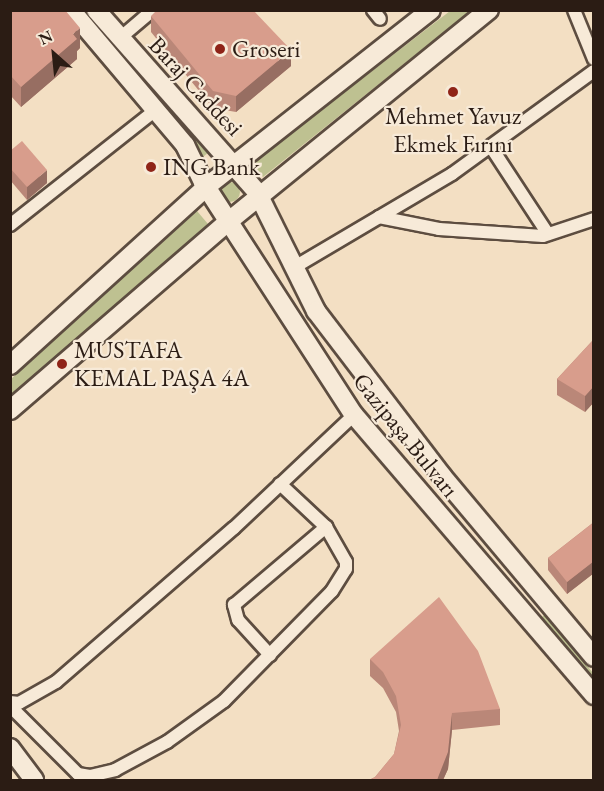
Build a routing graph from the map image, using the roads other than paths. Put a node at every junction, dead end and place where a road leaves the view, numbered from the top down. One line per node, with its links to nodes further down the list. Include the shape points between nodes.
1 (71, 10): 10 (main road, Baraj Caddesi)
2 (96, 10): 7 (main road, Baraj Caddesi)
3 (153, 10): 7 (street)
4 (431, 10): 12 (main road)
5 (489, 10): 14 (main road)
6 (574, 10): 8 (street)
7 (120, 38): 12 (main road, Baraj Caddesi)
8 (594, 59)
9 (594, 71): 11 (street)
10 (157, 109): 13 (main road, Baraj Caddesi, via 185,145); 18 (street)
11 (490, 147): 15 (street); 19 (street)
12 (235, 163): 13 (main road); 14 (main road, Baraj Caddesi)
13 (206, 186): 17 (main road, Gazipaşa Bulvarı); 21 (main road)
14 (259, 196): 17 (main road); 20 (main road, Gazipaşa Bulvarı)
15 (379, 217): 19 (street, via 439,230); 20 (street)
16 (594, 219): 19 (street)
17 (229, 221): 22 (main road); 23 (main road, Gazipaşa Bulvarı)
18 (10, 225)
19 (548, 234)
20 (294, 268): 27 (main road, Gazipaşa Bulvarı, via 316,311 442,476)
21 (10, 365)
22 (10, 410)
23 (354, 415): 24 (street); 28 (main road, Gazipaşa Bulvarı)
24 (280, 484): 25 (street); 29 (street, via 56,682)
25 (326, 527): 26 (street, via 346,562 346,569 332,591); 26 (street, via 234,604 238,620)
26 (270, 655): 29 (street, via 224,701 167,742 114,770 90,776 78,774)
27 (594, 657)
28 (594, 695)
29 (10, 704)
30 (10, 748): 31 (main road)
31 (34, 780)

